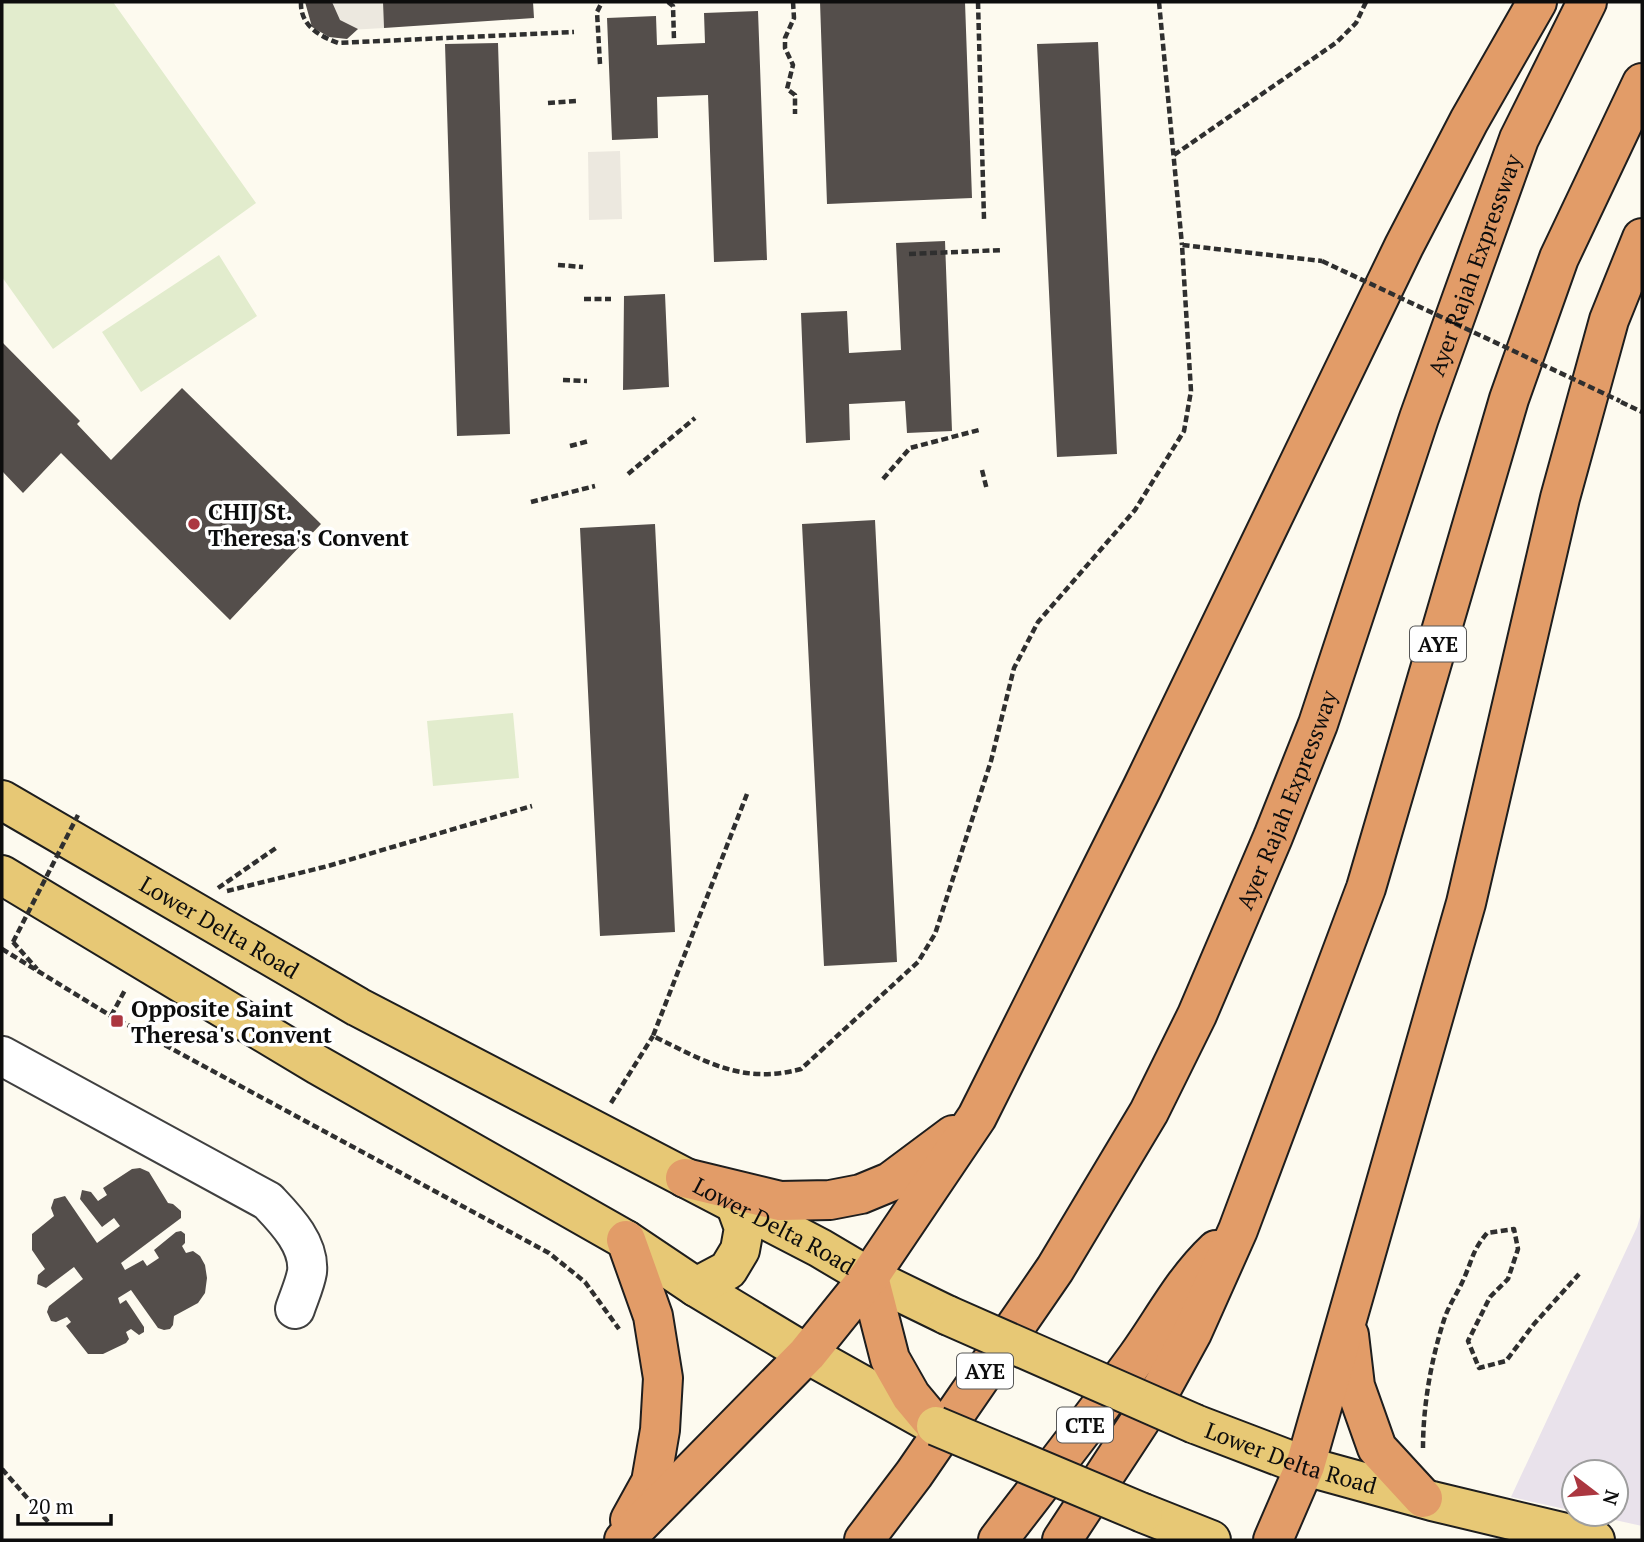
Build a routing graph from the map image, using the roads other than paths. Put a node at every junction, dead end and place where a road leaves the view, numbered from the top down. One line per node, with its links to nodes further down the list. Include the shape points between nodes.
1 (1537, 2): 8 (highway, via 1404,246)
2 (1587, 2): 22 (highway, Ayer Rajah Expressway / AYE, via 1519,139 1419,418 1318,724 1197,1015 1149,1112 1055,1269)
3 (1642, 83): 11 (highway, AYE, via 1554,271 1509,399 1366,888)
4 (1642, 238): 16 (highway, via 1609,320 1560,498 1466,903)
5 (2, 800): 9 (main road, Lower Delta Road, via 358,1007)
6 (2, 876): 12 (main road, via 318,1065)
7 (2, 1056): 15 (lane, via 268,1201 293,1228 303,1251 307,1270)
8 (977, 1117): 9 (highway, via 890,1182 861,1194 780,1202); 13 (highway)
9 (685, 1178): 10 (main road, Lower Delta Road)
10 (736, 1206): 13 (main road, Lower Delta Road); 14 (main road, via 744,1228 740,1250 728,1270)
11 (1238, 1230): 23 (highway, CTE, via 1197,1270); 24 (highway, AYE, via 1163,1386)
12 (626, 1240): 14 (main road); 21 (highway, via 653,1316 663,1378 651,1482)
13 (869, 1277): 17 (highway); 18 (highway, via 890,1359); 19 (main road, Lower Delta Road, bridge, via 1195,1424)
14 (696, 1287): 17 (main road)
15 (295, 1309)
16 (1347, 1319): 19 (highway); 20 (highway, via 1355,1386 1377,1448)
17 (807, 1354): 18 (main road); 21 (highway)
18 (917, 1410): 25 (main road, bridge)
19 (1305, 1466): 20 (main road, Lower Delta Road); 26 (highway)
20 (1432, 1501): 27 (main road, Lower Delta Road)
21 (622, 1540)
22 (864, 1540)
23 (998, 1540)
24 (1062, 1540)
25 (1211, 1540)
26 (1272, 1540)
27 (1595, 1540)

